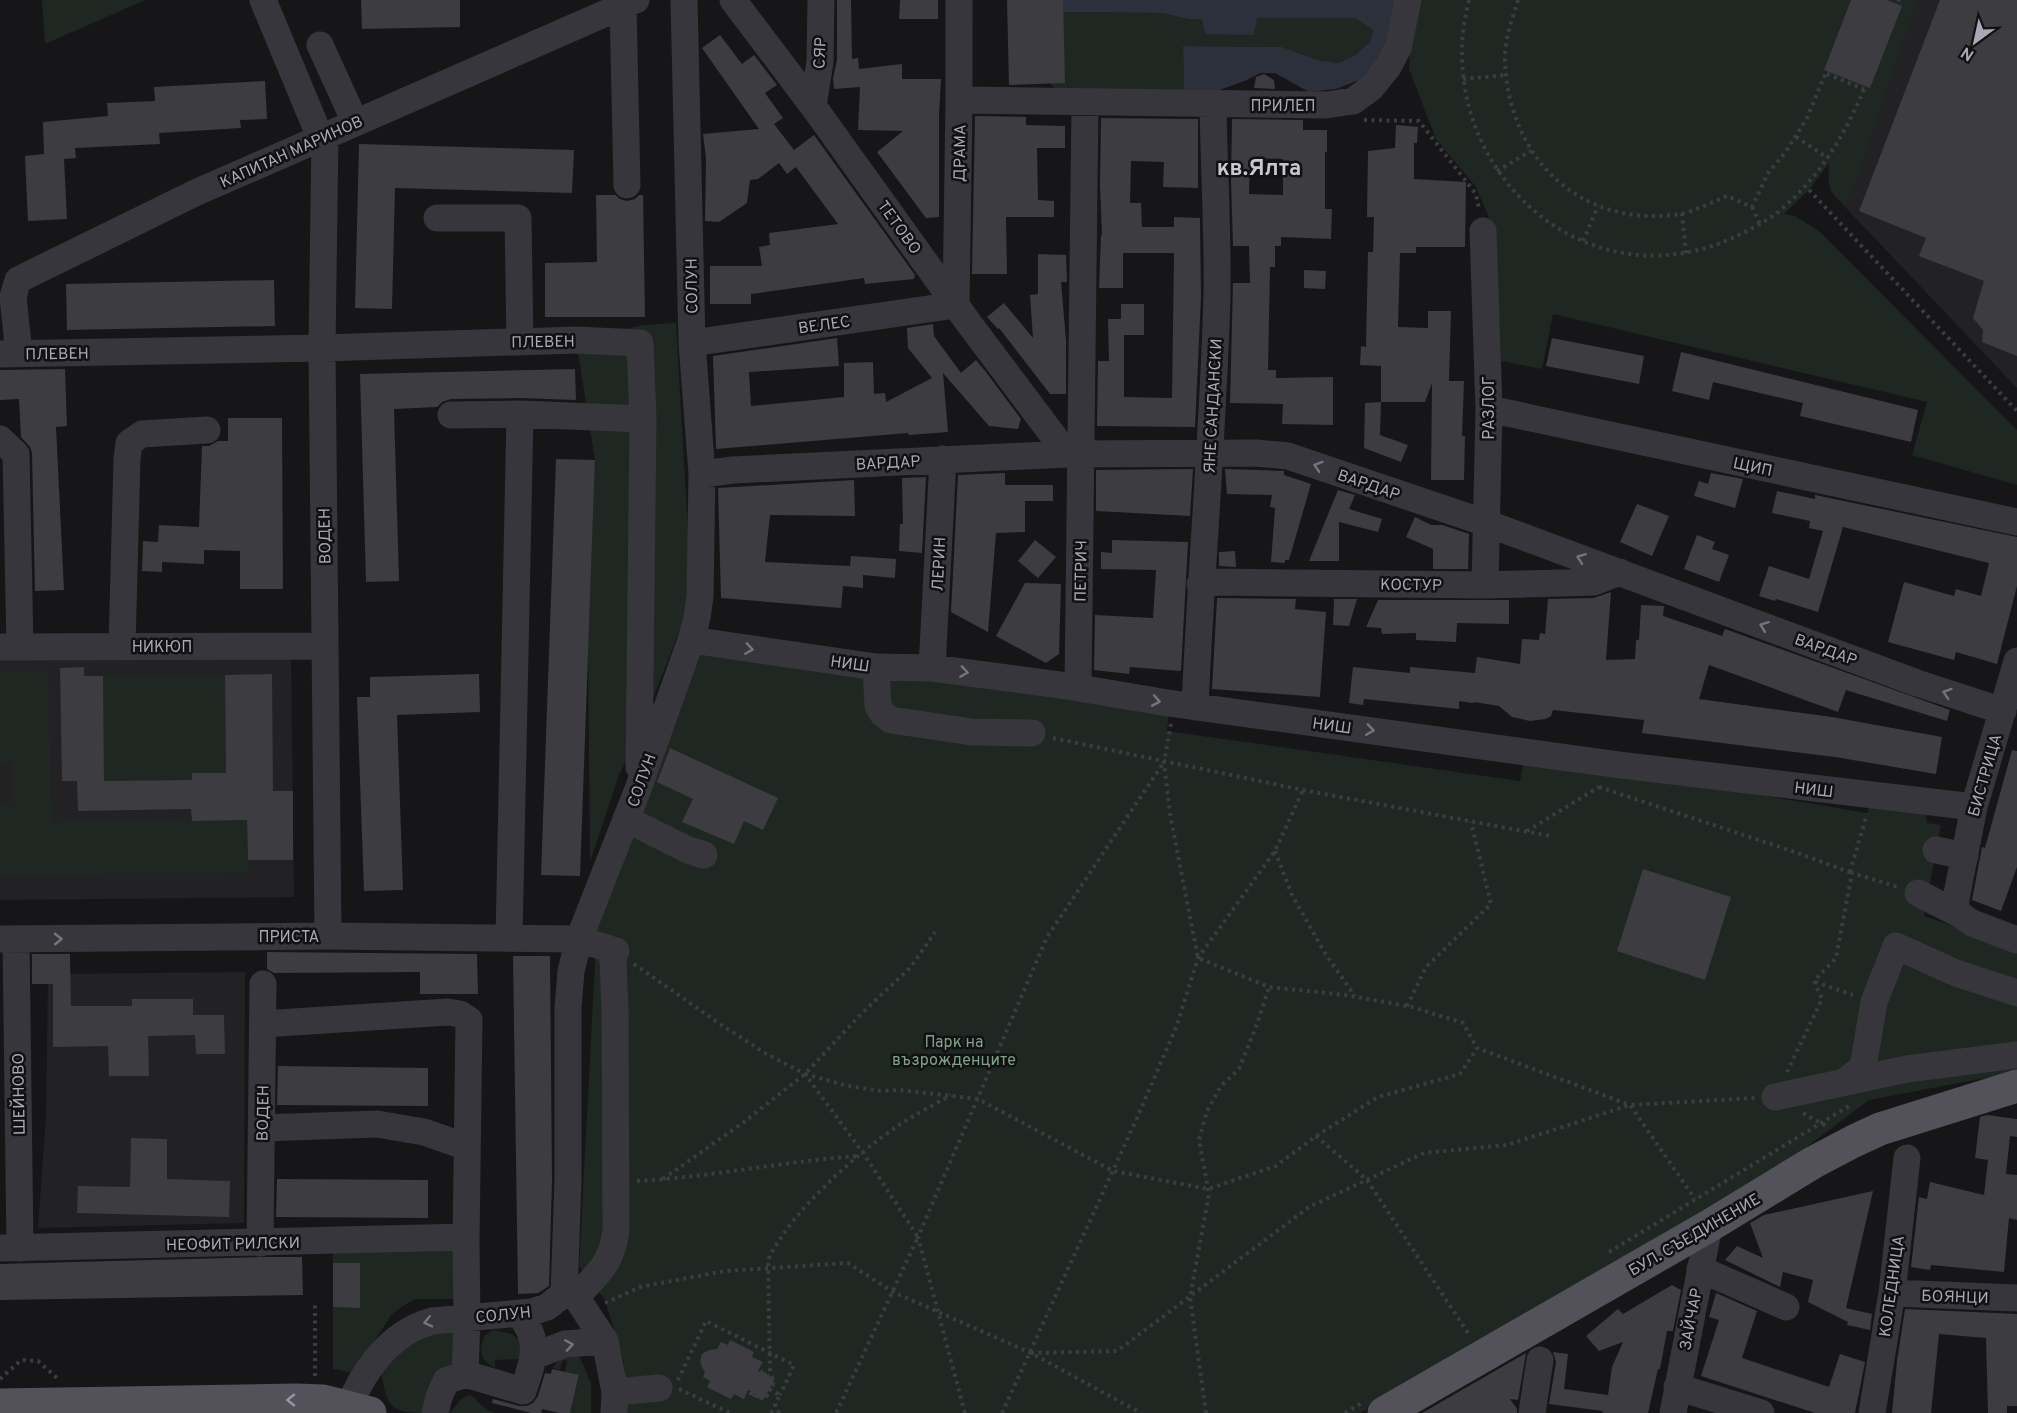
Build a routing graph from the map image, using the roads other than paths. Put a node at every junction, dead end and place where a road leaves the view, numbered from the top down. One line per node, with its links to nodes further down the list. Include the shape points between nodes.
1 (263, 0): 14 (street)
2 (684, 0): 20 (street, СОЛУН)
3 (733, 0): 12 (street, ТЕТОВО)
4 (821, 0): 12 (street, СЯР, via 820,62)
5 (959, 0): 9 (street, ДРАМА)
6 (1408, 0): 11 (street, ПРИЛЕП, via 1398,48 1388,67 1353,110 1326,105)
7 (630, 2): 13 (street, КАПИТАН МАРИНОВ); 15 (street)
8 (320, 45): 13 (street)
9 (959, 100): 10 (street, ПРИЛЕП); 18 (street, ДРАМА)
10 (1085, 103): 11 (street, ПРИЛЕП); 30 (street, ПЕТРИЧ, via 1083,346)
11 (1213, 105): 29 (street, ЯНЕ САНДАНСКИ, via 1217,294)
12 (813, 106): 18 (street, ТЕТОВО)
13 (355, 122): 14 (street, КАПИТАН МАРИНОВ)
14 (322, 136): 21 (street, ВОДЕН); 22 (street, КАПИТАН МАРИНОВ, via 18,280 13,297)
15 (627, 185)
16 (437, 218): 19 (street, via 518,218)
17 (1483, 231): 23 (street, РАЗЛОГ)
18 (956, 305): 20 (street, ВЕЛЕС); 30 (street, ТЕТОВО)
19 (520, 342): 21 (street, ПЛЕВЕН); 26 (street, ПЛЕВЕН, via 640,343)
20 (692, 343): 32 (street, СОЛУН)
21 (322, 348): 22 (street, ПЛЕВЕН); 40 (street, ВОДЕН)
22 (10, 354)
23 (1489, 409): 33 (street, ЩИП); 34 (street, РАЗЛОГ)
24 (520, 414): 25 (street); 26 (street); 58 (street)
25 (451, 415)
26 (643, 419): 49 (street, ПЛЕВЕН)
27 (207, 430): 39 (street, via 142,434 129,443)
28 (0, 439): 41 (street, via 16,454)
29 (1211, 453): 30 (street, ВАРДАР); 34 (street, ВАРДАР, one-way to 29, via 1288,456); 36 (street, ЯНЕ САНДАНСКИ)
30 (1074, 454): 31 (street, ВАРДАР); 45 (street, ПЕТРИЧ)
31 (943, 459): 32 (street, ВАРДАР); 44 (street, ЛЕРИН)
32 (702, 474): 38 (street, СОЛУН, via 700,596)
33 (2017, 522)
34 (1486, 523): 35 (street, ВАРДАР, one-way to 34); 37 (street, РАЗЛОГ)
35 (1620, 572): 37 (street, КОСТУР, via 1594,582); 47 (street, ВАРДАР, one-way to 35, via 1917,683)
36 (1200, 584): 37 (street, КОСТУР); 46 (street, ЯНЕ САНДАНСКИ)
37 (1485, 585)
38 (691, 640): 43 (street, НИШ, one-way to 43); 49 (street, СОЛУН)
39 (122, 646): 40 (street, НИКЮП); 41 (street, НИКЮП)
40 (325, 646): 57 (street, ВОДЕН)
41 (10, 647)
42 (2017, 661): 47 (street, БИСТРИЦА)
43 (876, 667): 44 (street, НИШ); 48 (street, via 878,706 891,720 972,732)
44 (932, 668): 45 (street, НИШ, one-way to 45)
45 (1078, 688): 46 (street, НИШ, one-way to 46)
46 (1195, 706): 50 (street, НИШ, one-way to 50, via 1620,765)
47 (2003, 711): 50 (street, БИСТРИЦА)
48 (1032, 733)
49 (638, 789): 51 (street, СОЛУН)
50 (1974, 807): 54 (street, БИСТРИЦА)
51 (626, 819): 53 (street); 60 (street, СОЛУН)
52 (1936, 850): 54 (street)
53 (704, 855)
54 (1965, 856): 56 (street, БИСТРИЦА, via 1954,904)
55 (1918, 893): 56 (street)
56 (1959, 914): 61 (street)
57 (328, 936): 58 (street, ПРИСТА); 59 (street, ПРИСТА, one-way to 57)
58 (509, 938): 60 (street, ПРИСТА)
59 (8, 939): 75 (street, ШЕЙНОВО)
60 (579, 939): 79 (street, СОЛУН, via 568,1008 568,1180); 79 (street, ПРИСТА, via 613,951 616,1230 609,1259)
61 (2017, 940)
62 (263, 984): 64 (street, ВОДЕН)
63 (2017, 993): 66 (street, via 1956,973 1896,946 1874,1002 1863,1067)
64 (263, 1024): 69 (street, ВОДЕН); 70 (street, via 460,1014 469,1020)
65 (2017, 1055): 66 (street, via 1907,1069)
66 (1844, 1082): 68 (street)
67 (2017, 1086): 72 (main road, БУЛ. СЪЕДИНЕНИЕ, via 1880,1129)
68 (1775, 1097)
69 (262, 1128): 70 (street, via 378,1124 424,1132); 74 (street, ВОДЕН)
70 (468, 1146): 73 (street)
71 (1907, 1158): 77 (street, КОЛЕДНИЦА)
72 (1702, 1213): 76 (street, ЗАЙЧАР); 94 (main road, БУЛ. СЪЕДИНЕНИЕ)
73 (466, 1237): 74 (street, НЕОФИТ РИЛСКИ); 82 (street)
74 (260, 1243): 75 (street, НЕОФИТ РИЛСКИ)
75 (10, 1248)
76 (1700, 1269): 80 (street); 88 (street, ЗАЙЧАР)
77 (1892, 1293): 78 (street, БОЯНЦИ); 98 (street, КОЛЕДНИЦА)
78 (2017, 1298)
79 (575, 1301): 81 (street, СОЛУН); 83 (street)
80 (1786, 1307)
81 (519, 1314): 82 (street, СОЛУН); 85 (street, via 534,1336)
82 (467, 1318): 86 (street); 92 (street, СОЛУН, one-way to 92, via 432,1320 401,1334 369,1368)
83 (605, 1341): 85 (street, one-way to 83, via 565,1344); 89 (street)
84 (1540, 1360): 95 (street)
85 (532, 1361): 86 (street, via 499,1377 496,1383)
86 (465, 1374): 93 (street, via 446,1381)
87 (668, 1385): 89 (street)
88 (1677, 1387): 96 (street, ЗАЙЧАР); 97 (street)
89 (614, 1402)
90 (0, 1404): 91 (main road)
91 (193, 1407): 92 (main road, one-way to 91, via 315,1401)
92 (355, 1411)
93 (435, 1413)
94 (1384, 1413)
95 (1532, 1413)
96 (1673, 1413)
97 (1761, 1413)
98 (1872, 1413)

